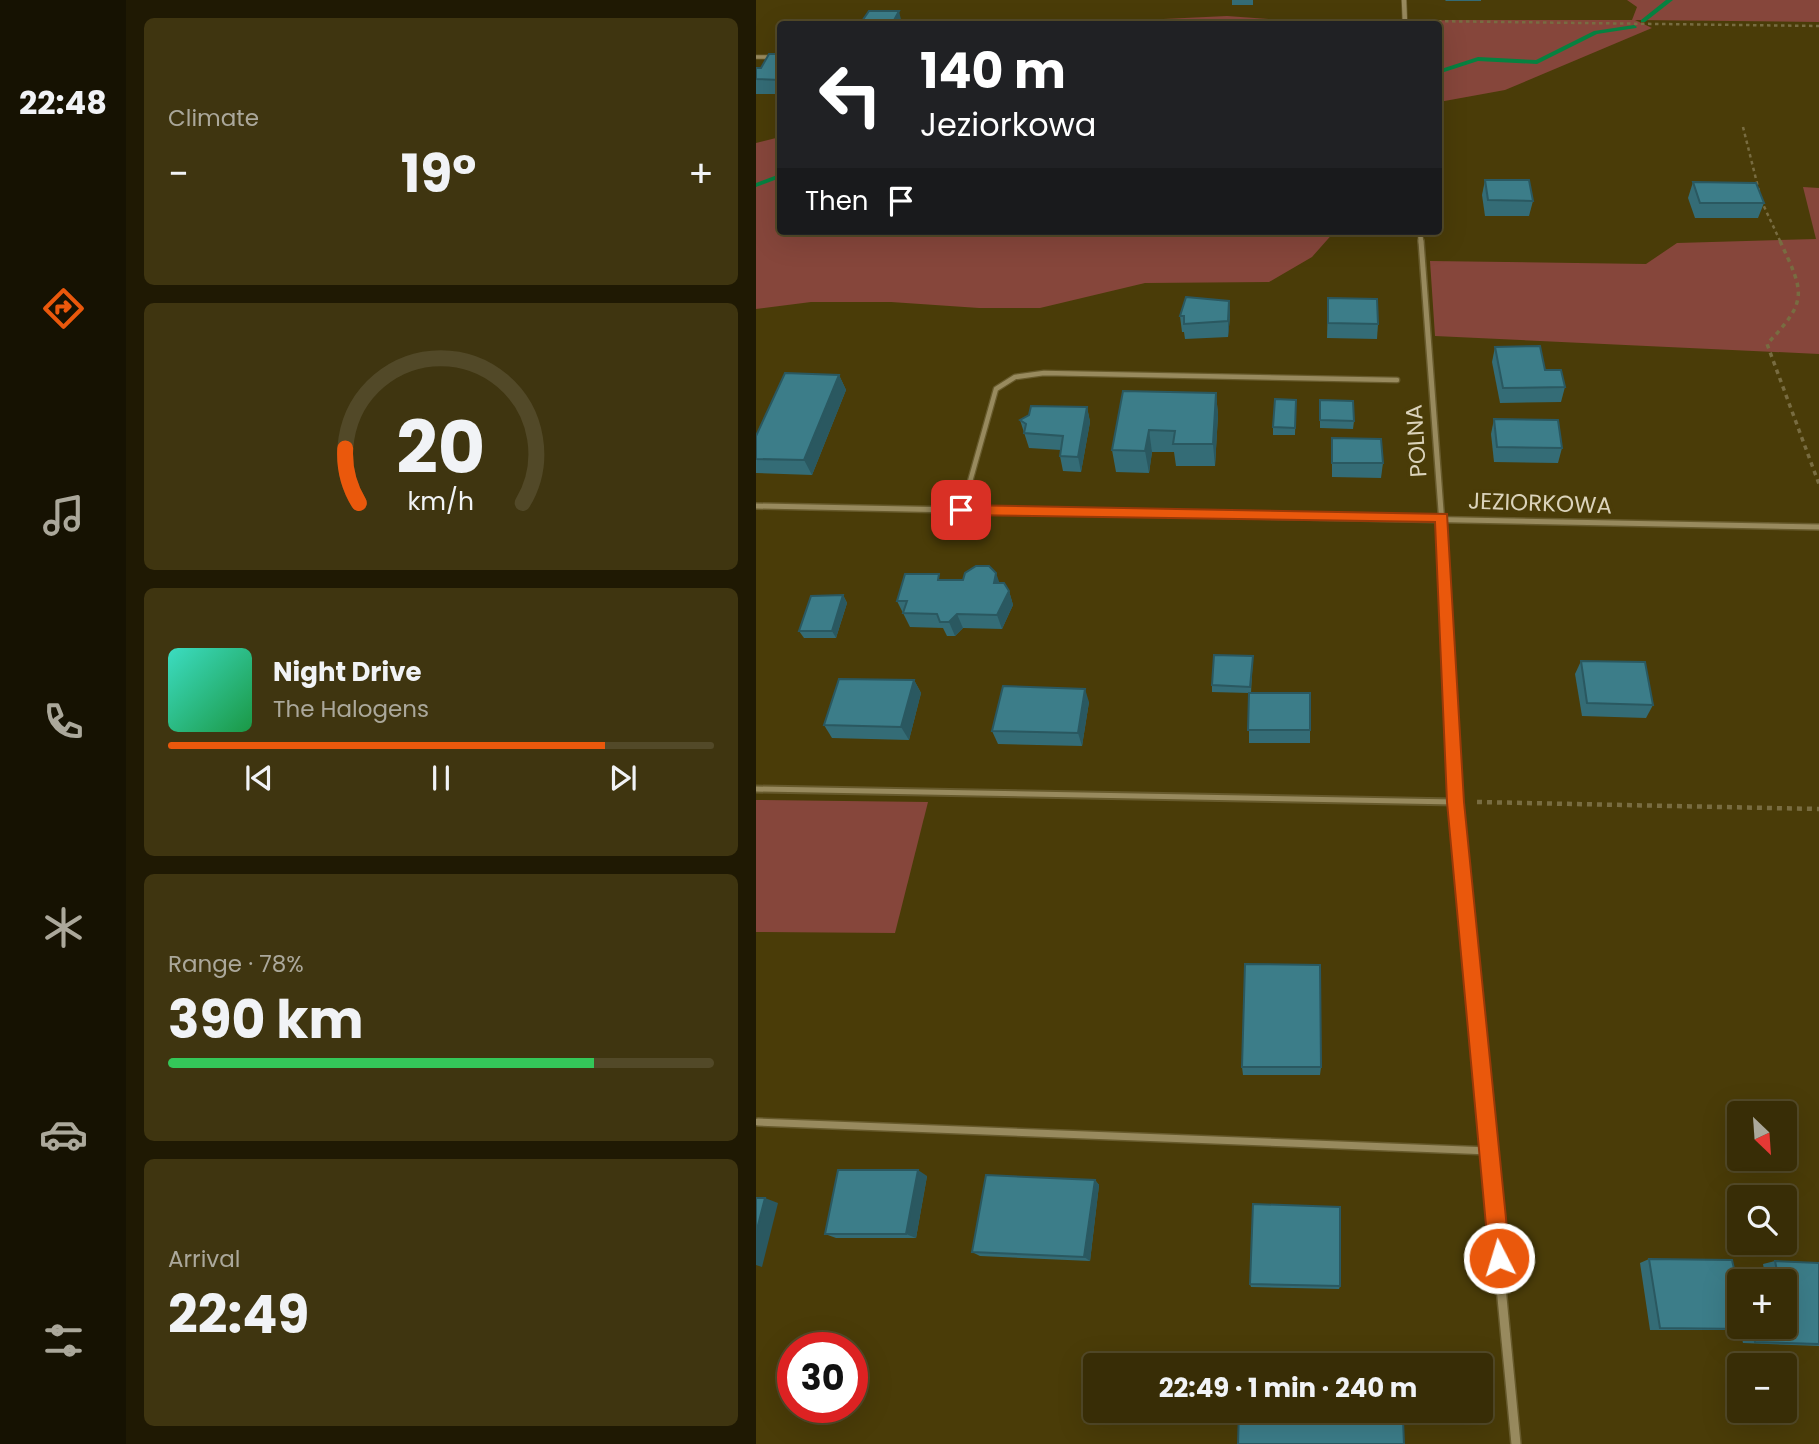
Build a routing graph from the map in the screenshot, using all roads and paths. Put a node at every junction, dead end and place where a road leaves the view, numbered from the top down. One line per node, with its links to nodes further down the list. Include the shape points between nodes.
1 (1404, 0): 2 (street)
2 (1405, 21)
3 (1442, 23): 4 (path)
4 (1819, 26)
5 (756, 57): 6 (lane)
6 (777, 57)
7 (1743, 127): 10 (path, via 1760,199 1800,285 1801,300 1793,316 1767,344)
8 (1420, 235): 13 (street, POLNA)
9 (1397, 380): 12 (lane, via 1044,373 1015,377 996,389)
10 (1819, 484)
11 (756, 506): 12 (street, JEZIORKOWA)
12 (961, 510): 13 (street, JEZIORKOWA)
13 (1442, 517): 14 (street, JEZIORKOWA); 16 (street, POLNA)
14 (1819, 527)
15 (756, 789): 16 (lane)
16 (1455, 802): 17 (path); 19 (street, POLNA)
17 (1819, 809)
18 (758, 1122): 19 (lane)
19 (1490, 1151): 20 (street, POLNA)
20 (1516, 1444)

